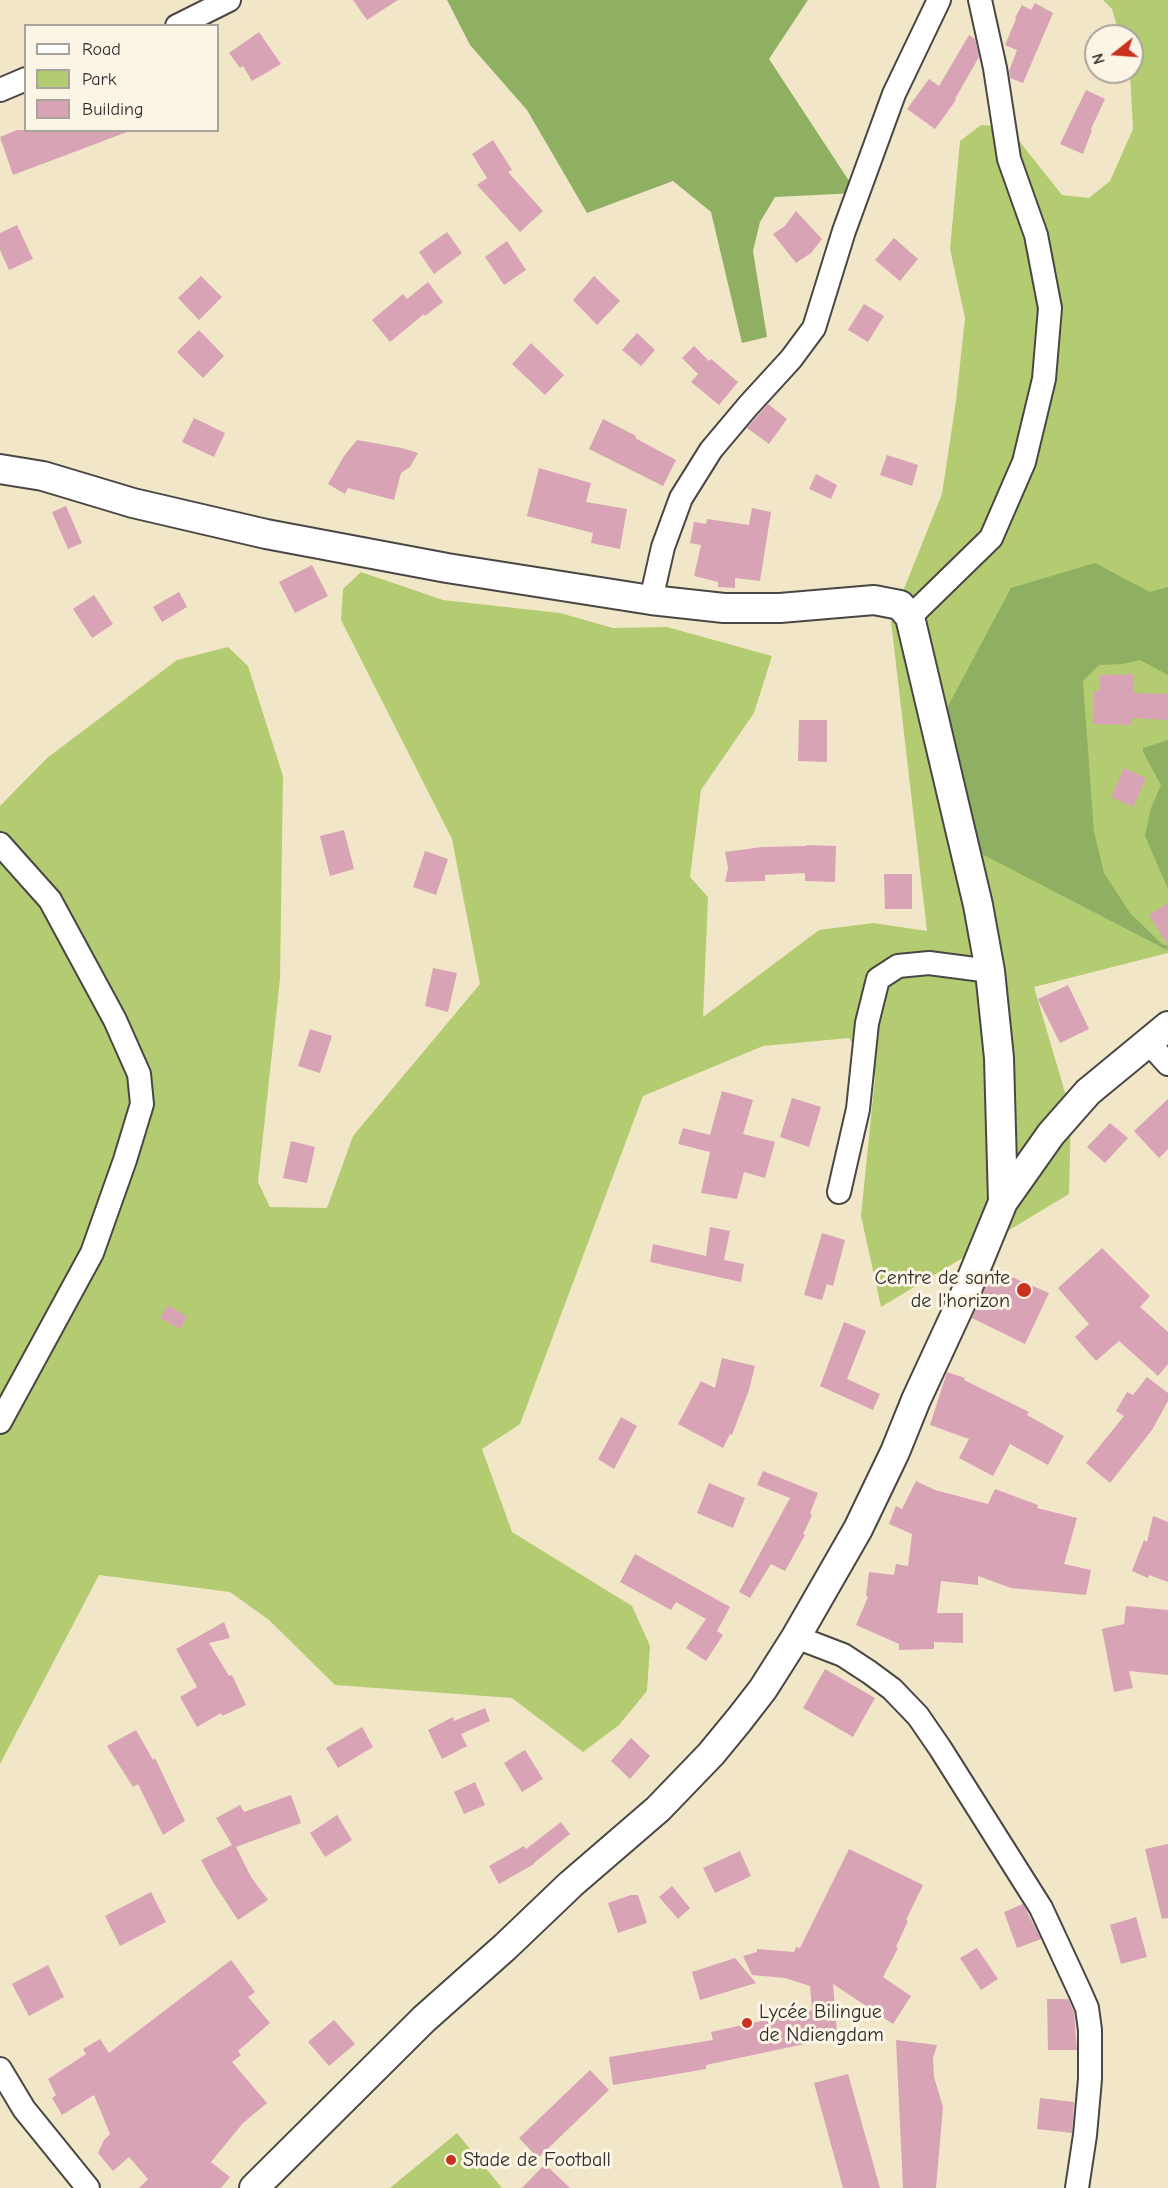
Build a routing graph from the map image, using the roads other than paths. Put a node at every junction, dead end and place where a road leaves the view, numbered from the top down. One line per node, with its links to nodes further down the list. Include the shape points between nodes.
1 (230, 0): 4 (street)
2 (939, 0): 8 (street, via 894,94 814,328 711,450 681,498 663,547)
3 (980, 0): 9 (street, via 1010,159 1036,235 1050,308 1044,379 1024,462 991,538)
4 (181, 24)
5 (24, 80): 6 (street)
6 (0, 90)
7 (0, 469): 8 (street, via 43,476 133,503 254,532)
8 (651, 600): 9 (street, via 724,609 874,600 900,605)
9 (910, 617): 11 (street)
10 (0, 844): 16 (street, via 50,900 115,1020 139,1074 142,1104 92,1253)
11 (990, 971): 14 (street, via 930,963 898,966 878,979 867,1023 858,1109); 15 (street, via 999,1058)
12 (1158, 1034): 13 (street); 15 (street, via 1088,1092 1051,1134)
13 (1168, 1064)
14 (839, 1192)
15 (1003, 1202): 17 (street, via 895,1452 858,1529)
16 (0, 1422)
17 (796, 1637): 20 (street, via 739,1720 658,1809 424,2019); 21 (street, via 843,1655 892,1689 918,1716 1041,1908 1087,2008 1090,2030 1090,2079)
18 (0, 2069): 19 (street, via 24,2109)
19 (88, 2188)
20 (254, 2188)
21 (1077, 2188)

